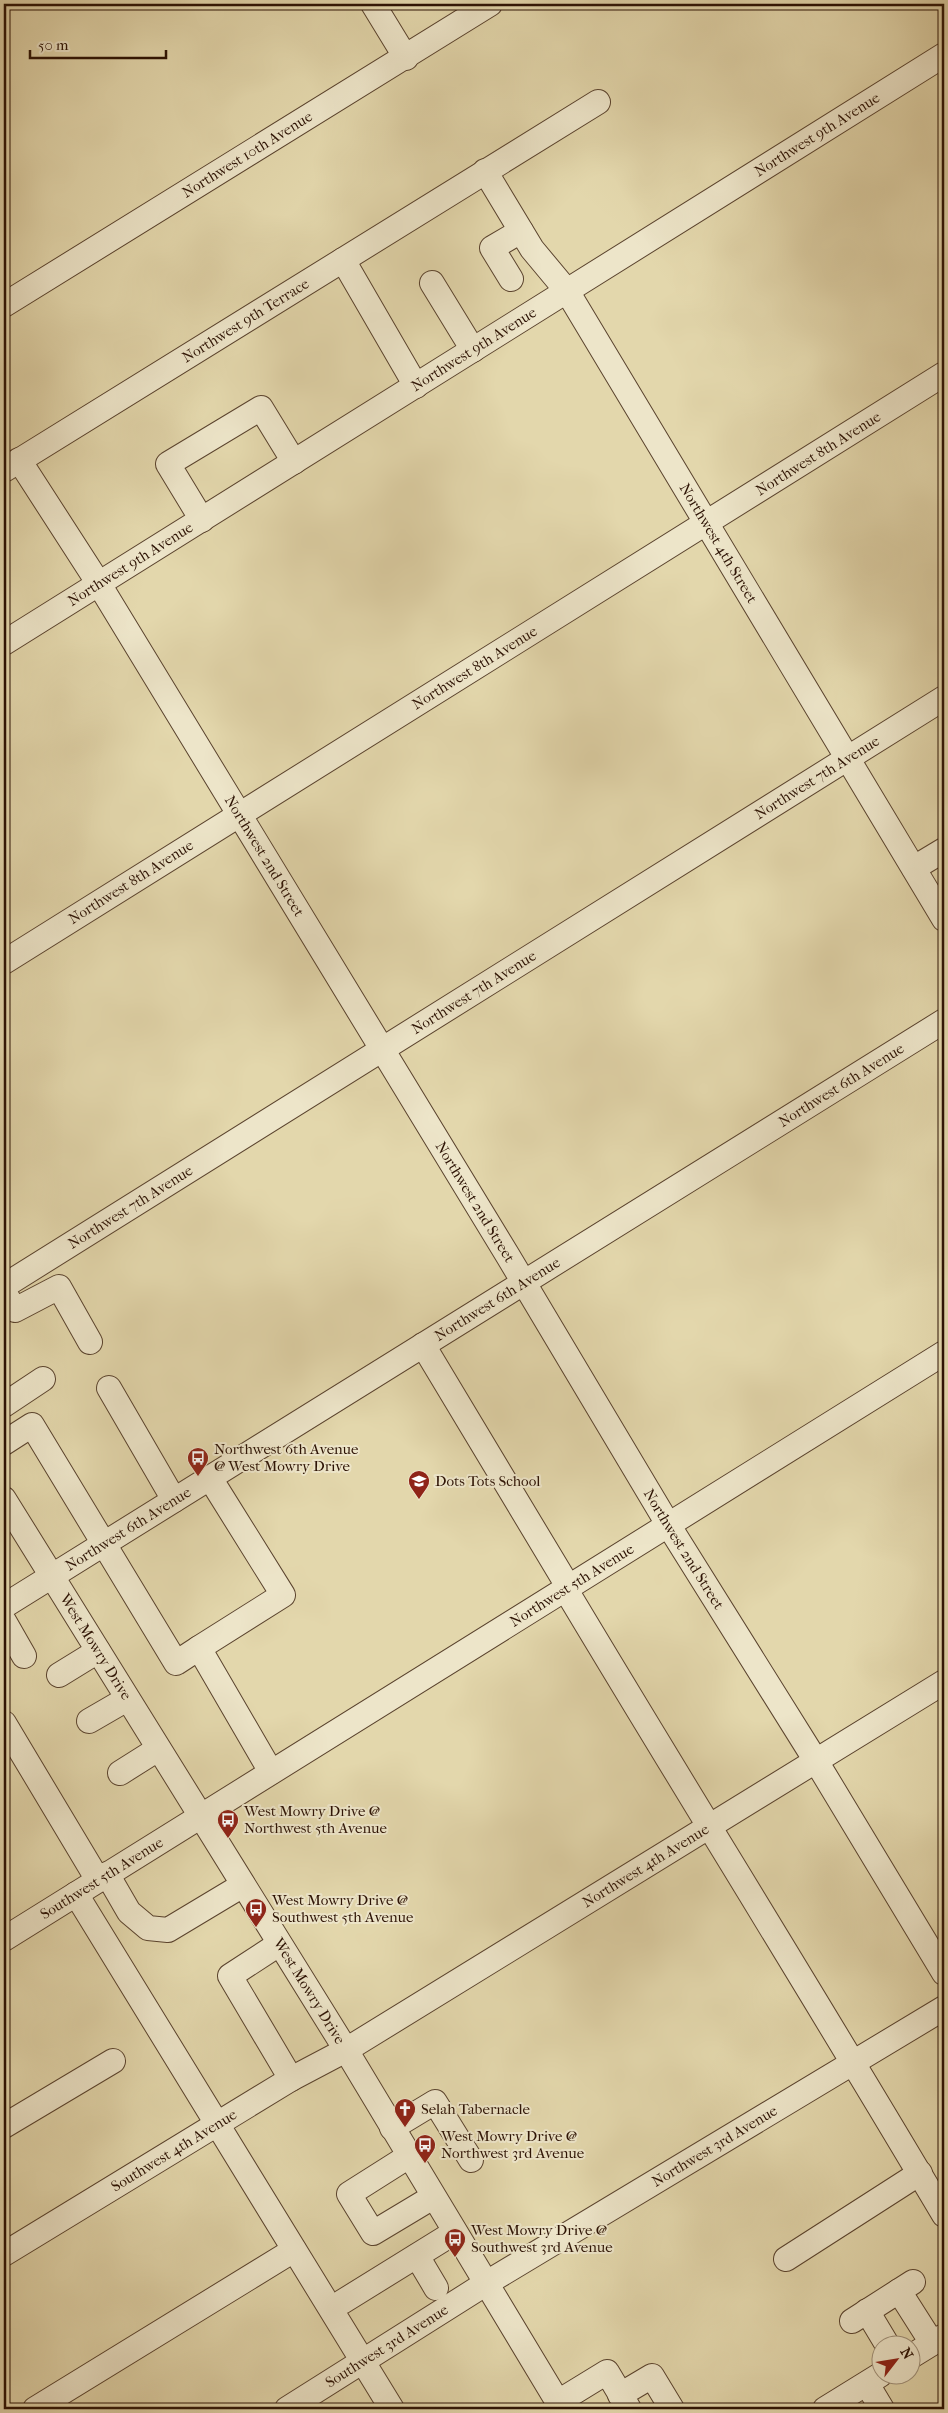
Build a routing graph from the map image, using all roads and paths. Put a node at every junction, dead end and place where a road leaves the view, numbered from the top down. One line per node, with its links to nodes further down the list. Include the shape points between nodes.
1 (373, 4): 4 (street)
2 (490, 4): 4 (street, Northwest 10th Avenue)
3 (944, 55): 11 (street, Northwest 9th Avenue)
4 (406, 58): 12 (street, Northwest 10th Avenue)
5 (598, 102): 6 (street, Northwest 9th Terrace)
6 (486, 171): 7 (street, Northwest 4th Street); 8 (street, Northwest 9th Terrace)
7 (521, 231): 9 (street, via 492,248); 11 (street, Northwest 4th Street)
8 (343, 260): 15 (street); 17 (street, Northwest 9th Terrace)
9 (511, 279)
10 (432, 283): 13 (street)
11 (567, 292): 13 (street, Northwest 9th Avenue); 19 (street, Northwest 4th Street)
12 (4, 305)
13 (473, 350): 15 (street, Northwest 9th Avenue)
14 (944, 374): 19 (street, Northwest 8th Avenue)
15 (416, 386): 16 (street, Northwest 9th Avenue)
16 (294, 462): 18 (street, Northwest 9th Avenue); 18 (street, via 261,408 168,464)
17 (11, 465): 20 (street, Northwest 2nd Street)
18 (202, 520): 20 (street, Northwest 9th Avenue)
19 (707, 525): 23 (street, Northwest 4th Street); 24 (street, Northwest 8th Avenue)
20 (99, 584): 21 (street, Northwest 9th Avenue); 24 (street, Northwest 2nd Street)
21 (4, 643)
22 (944, 698): 23 (street, Northwest 7th Avenue)
23 (849, 758): 26 (street, Northwest 4th Street); 30 (street, Northwest 7th Avenue)
24 (238, 814): 28 (street, Northwest 8th Avenue); 30 (street, Northwest 2nd Street)
25 (944, 850): 26 (street)
26 (914, 868): 27 (street, Northwest 4th Street)
27 (944, 919)
28 (4, 962)
29 (944, 1021): 31 (street, Northwest 6th Avenue)
30 (382, 1049): 31 (street, Northwest 2nd Street); 32 (street, Northwest 7th Avenue)
31 (524, 1282): 35 (street, Northwest 6th Avenue); 44 (street, Northwest 2nd Street)
32 (4, 1286)
33 (4, 1292): 34 (street, via 15,1310 59,1287)
34 (90, 1342)
35 (423, 1345): 41 (street, Northwest 6th Avenue); 47 (street)
36 (944, 1353): 44 (street, Northwest 5th Avenue)
37 (43, 1379): 39 (street)
38 (109, 1388): 43 (street)
39 (4, 1405)
40 (4, 1444): 45 (street, via 32,1425)
41 (210, 1478): 43 (street, Northwest 6th Avenue); 50 (street, via 284,1595)
42 (4, 1499): 46 (street, West Mowry Drive)
43 (174, 1500): 45 (street, Northwest 6th Avenue)
44 (669, 1526): 47 (street, Northwest 5th Avenue); 59 (street, Northwest 2nd Street)
45 (105, 1544): 46 (street, Northwest 6th Avenue); 50 (street, via 176,1663)
46 (52, 1576): 48 (street, Northwest 6th Avenue); 51 (street, West Mowry Drive)
47 (567, 1589): 60 (street, Northwest 5th Avenue); 63 (street)
48 (4, 1606)
49 (4, 1621): 52 (street)
50 (199, 1648): 60 (street)
51 (98, 1652): 53 (street); 55 (street, West Mowry Drive)
52 (24, 1656)
53 (59, 1675)
54 (944, 1682): 59 (street, Northwest 4th Avenue)
55 (127, 1699): 56 (street); 58 (street, West Mowry Drive)
56 (89, 1721)
57 (4, 1723): 64 (street)
58 (158, 1749): 61 (street); 62 (street, West Mowry Drive)
59 (816, 1761): 63 (street, Northwest 4th Avenue); 69 (street, Northwest 2nd Street)
60 (271, 1772): 62 (street, Northwest 5th Avenue)
61 (120, 1774)
62 (200, 1816): 64 (street, Southwest 5th Avenue); 65 (street, West Mowry Drive)
63 (708, 1827): 71 (street, Northwest 4th Avenue); 73 (street)
64 (103, 1877): 65 (street, via 129,1912 148,1928 168,1930); 66 (street, Southwest 5th Avenue)
65 (243, 1885): 68 (street, West Mowry Drive)
66 (76, 1894): 67 (street, Southwest 5th Avenue); 75 (street)
67 (4, 1939)
68 (279, 1944): 71 (street, West Mowry Drive); 74 (street, via 230,1976)
69 (944, 1973)
70 (944, 2008): 73 (street, Northwest 3rd Avenue)
71 (346, 2050): 74 (street, Southwest 4th Avenue); 77 (street, West Mowry Drive)
72 (113, 2060): 76 (street)
73 (854, 2062): 80 (street); 88 (street, Northwest 3rd Avenue)
74 (291, 2079): 75 (street, Southwest 4th Avenue)
75 (217, 2124): 84 (street); 85 (street, Southwest 4th Avenue)
76 (4, 2126)
77 (392, 2128): 78 (street, West Mowry Drive); 79 (street, via 435,2102)
78 (409, 2156): 81 (street, West Mowry Drive); 81 (street, via 348,2194 373,2233)
79 (471, 2160)
80 (920, 2174): 82 (street); 87 (street)
81 (433, 2197): 83 (street, West Mowry Drive)
82 (944, 2215)
83 (455, 2232): 86 (street); 88 (street, West Mowry Drive)
84 (294, 2250): 94 (street); 100 (street)
85 (4, 2254)
86 (417, 2256): 89 (street); 90 (street)
87 (786, 2259)
88 (485, 2284): 94 (street, Southwest 3rd Avenue); 98 (street, West Mowry Drive)
89 (436, 2288)
90 (342, 2302)
91 (879, 2336): 92 (street, via 860,2316 906,2286)
92 (938, 2340): 93 (street)
93 (920, 2351)
94 (362, 2362): 99 (street, Southwest 3rd Avenue); 101 (street)
95 (870, 2382): 103 (street)
96 (876, 2386): 104 (street)
97 (624, 2402): 98 (street, via 607,2372); 102 (street, via 652,2376)
98 (561, 2407)
99 (291, 2408)
100 (34, 2409)
101 (392, 2409)
102 (672, 2409)
103 (825, 2409)
104 (882, 2409)

